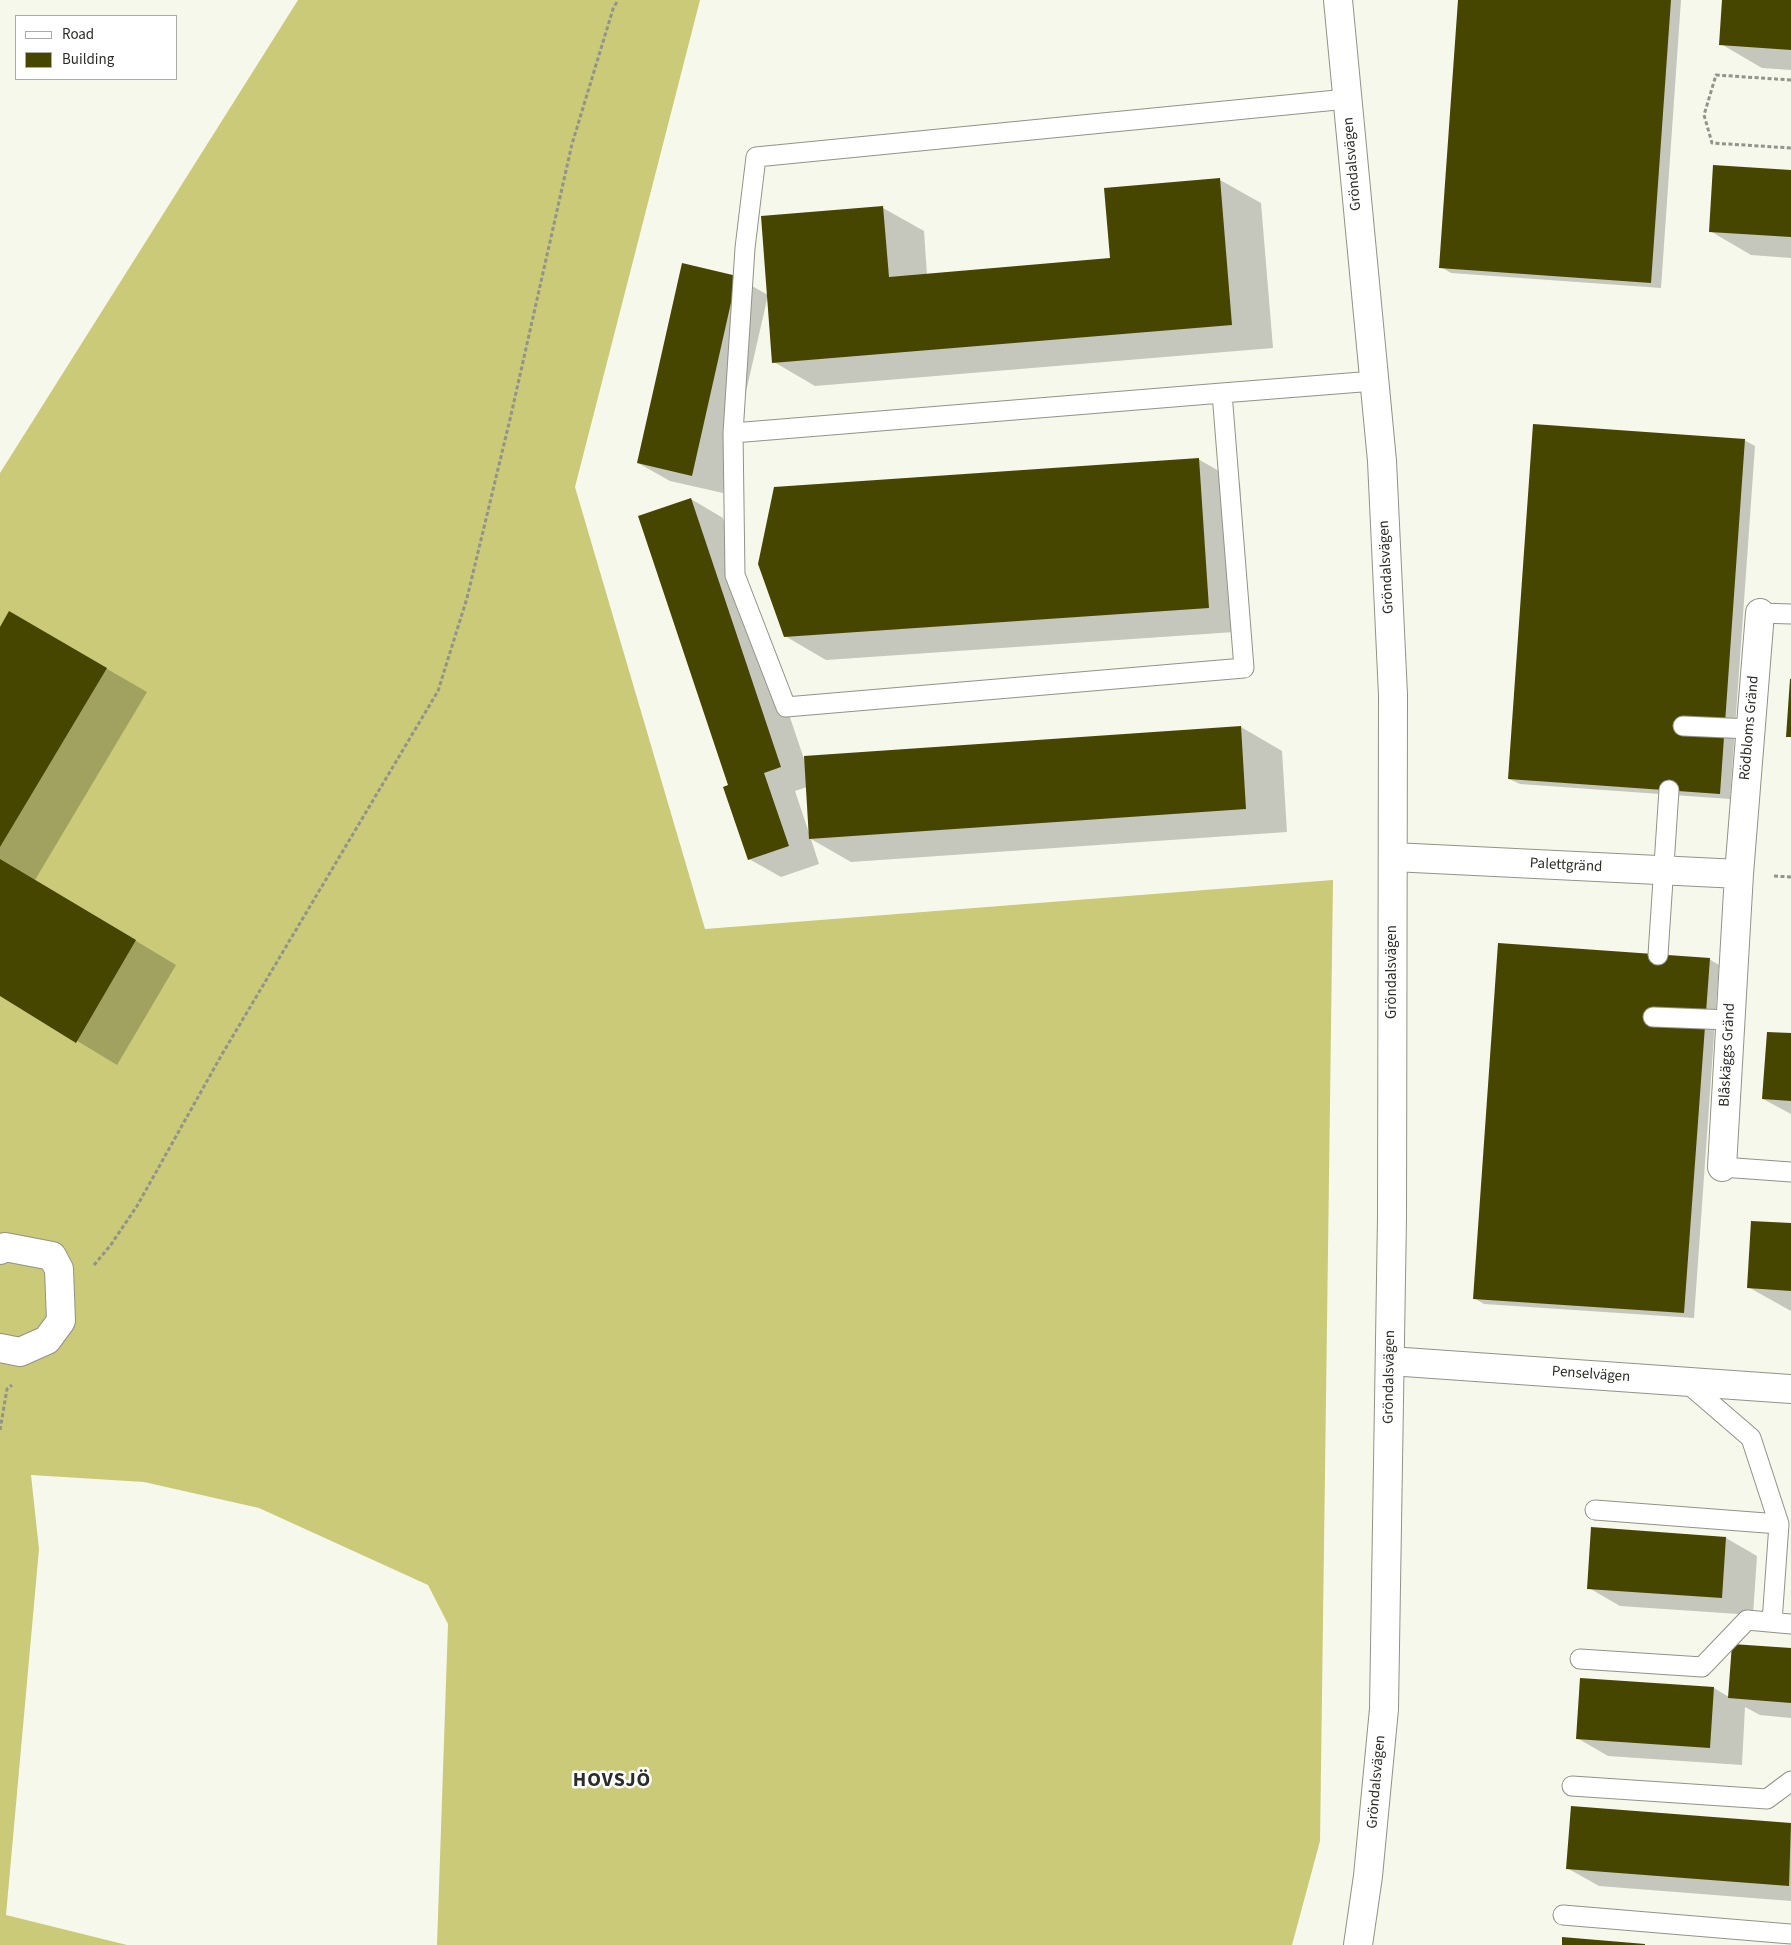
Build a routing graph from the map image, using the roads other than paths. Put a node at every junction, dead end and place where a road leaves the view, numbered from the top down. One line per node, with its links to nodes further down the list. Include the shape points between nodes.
1 (1338, 0): 2 (street, Gröndalsvägen)
2 (1347, 99): 3 (street, Gröndalsvägen); 5 (lane, via 756,157 745,248)
3 (1374, 381): 4 (lane); 11 (street, Gröndalsvägen, via 1382,461 1393,695)
4 (1222, 393): 5 (lane); 5 (lane, via 1244,668 786,707 735,575)
5 (733, 433)
6 (1760, 613): 7 (lane, Rödbloms Gränd); 9 (street, Rödbloms Gränd)
7 (1791, 614)
8 (1684, 726): 9 (lane)
9 (1750, 728): 13 (street, Rödbloms Gränd)
10 (1669, 790): 12 (lane)
11 (1393, 857): 12 (street, Palettgränd); 21 (street, Gröndalsvägen)
12 (1664, 871): 13 (street, Palettgränd); 14 (lane)
13 (1739, 874): 16 (street, Blåskäggs Gränd)
14 (1658, 955)
15 (1653, 1017): 16 (lane)
16 (1730, 1020): 17 (street, Blåskäggs Gränd)
17 (1722, 1167): 18 (lane, Blåskäggs Gränd)
18 (1791, 1172)
19 (0, 1250): 20 (street, via 5,1246 52,1256 59,1269 61,1321 47,1340 20,1352)
20 (0, 1348)
21 (1390, 1361): 22 (street, Penselvägen); 33 (street, Gröndalsvägen, via 1384,1709)
22 (1686, 1382): 23 (street, Penselvägen); 25 (lane, via 1751,1438)
23 (1791, 1389)
24 (1594, 1510): 25 (lane)
25 (1780, 1524): 26 (lane)
26 (1772, 1622): 27 (lane); 28 (lane, via 1747,1620 1702,1668)
27 (1791, 1624)
28 (1580, 1659)
29 (1791, 1781): 30 (lane, via 1767,1799)
30 (1572, 1786)
31 (1563, 1915): 32 (lane)
32 (1791, 1934)
33 (1358, 1945)

